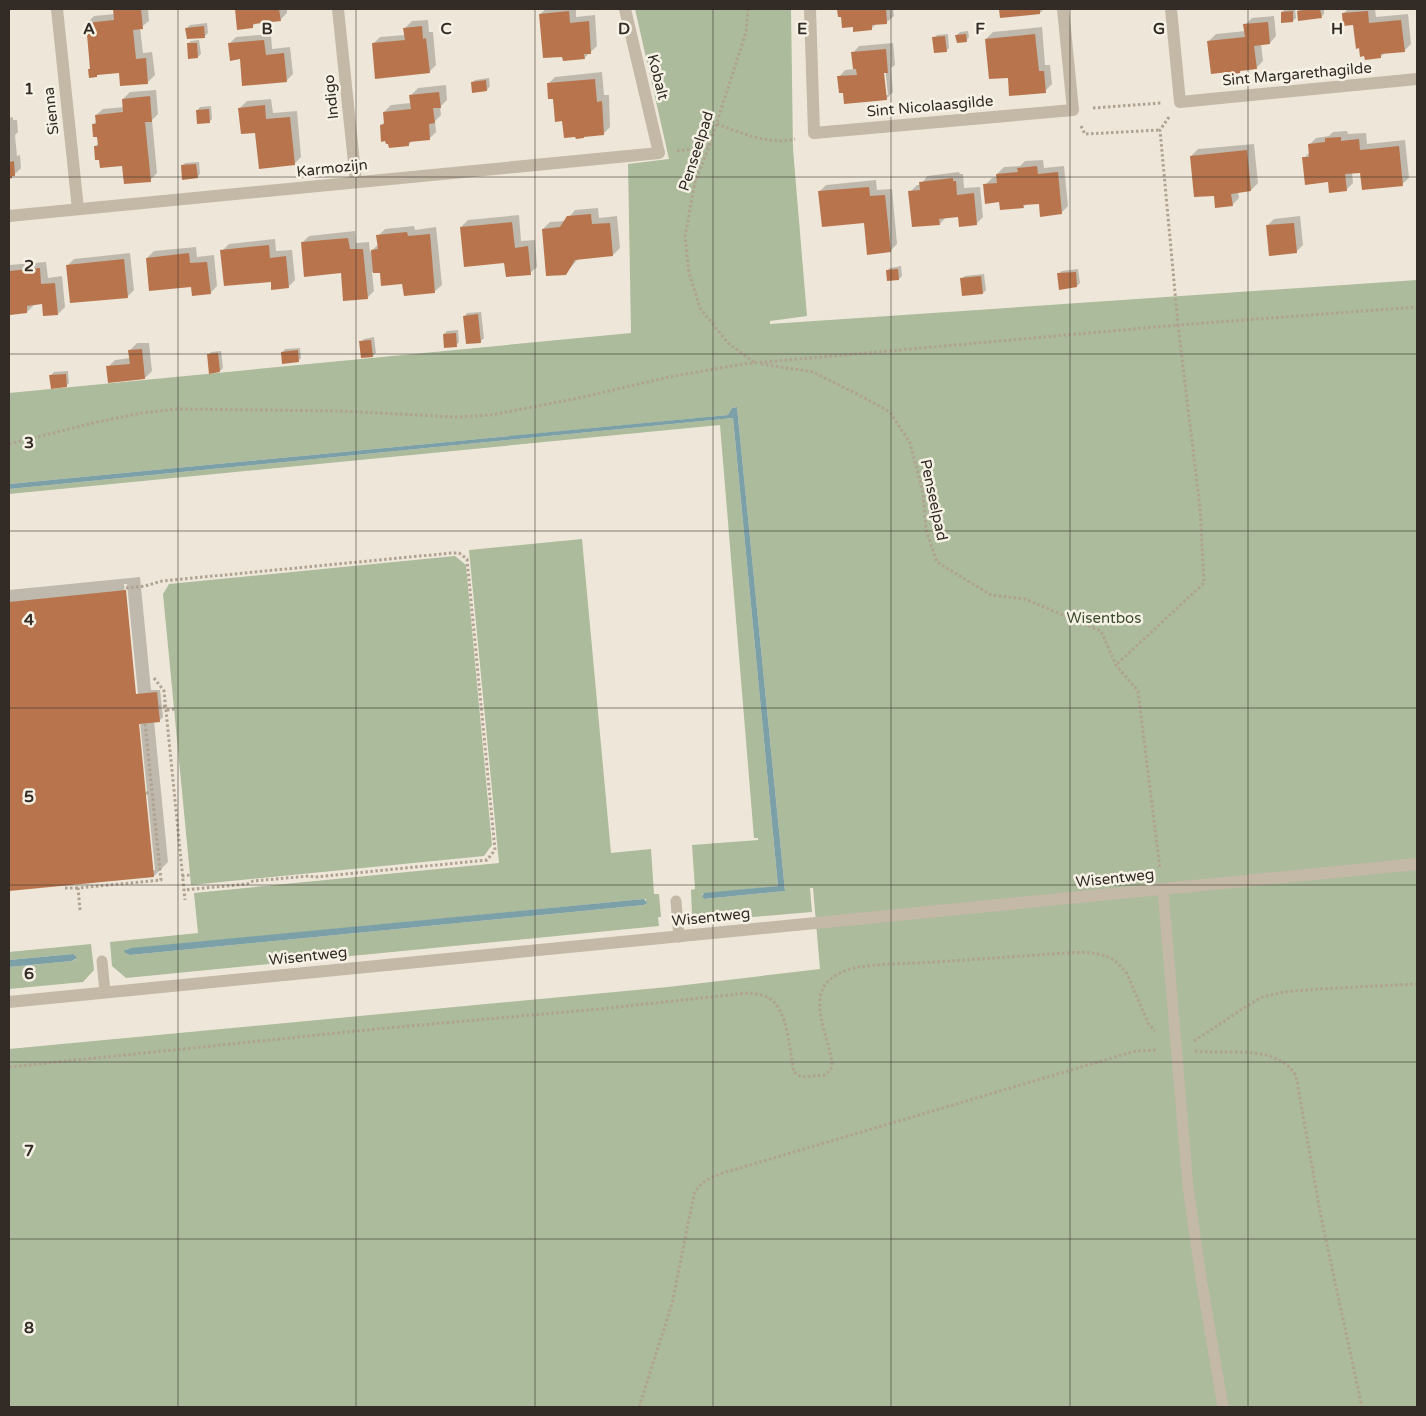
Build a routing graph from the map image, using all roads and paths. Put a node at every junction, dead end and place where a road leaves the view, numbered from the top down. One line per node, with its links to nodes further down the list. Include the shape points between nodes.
1 (56, 9): 17 (street, Sienna)
2 (338, 9): 16 (street, Indigo)
3 (625, 9): 15 (street, Kobalt)
4 (748, 9): 11 (path, Penseelpad, via 746,32)
5 (810, 9): 13 (street)
6 (1063, 9): 10 (street)
7 (1171, 9): 9 (street)
8 (1417, 79): 9 (street, Sint Margarethagilde)
9 (1180, 102): 10 (path); 12 (path)
10 (1073, 110): 12 (path, via 1085,134); 13 (street, Sint Nicolaasgilde)
11 (716, 124): 13 (path, via 747,135 786,142); 14 (path, Penseelpad)
12 (1160, 130): 20 (path)
13 (814, 133)
14 (709, 147): 15 (path); 21 (path, Penseelpad, via 695,182 685,237 689,273 700,308 728,343)
15 (659, 153): 16 (street, Karmozijn)
16 (356, 182): 17 (street, Karmozijn)
17 (78, 209): 18 (street, Karmozijn)
18 (9, 216)
19 (1417, 307): 20 (path)
20 (1178, 325): 21 (path); 24 (path, via 1200,508 1204,583)
21 (755, 363): 22 (path, via 698,371 491,416 178,409 97,422); 24 (path, Penseelpad, via 813,372 890,412 910,443 923,492 926,530 937,562 991,595 1025,599 1101,631)
22 (9, 444)
23 (126, 588): 37 (path, via 162,580 451,553 459,553 468,559 495,850 487,860)
24 (1116, 665): 38 (path, Penseelpad, via 1138,691)
25 (154, 678): 27 (path, via 164,691)
26 (158, 707): 27 (path)
27 (166, 708): 28 (path); 34 (path)
28 (174, 709)
29 (145, 723): 31 (path)
30 (146, 793): 31 (path)
31 (152, 793): 36 (path, via 160,880)
32 (1417, 864): 38 (street, Wisentweg)
33 (190, 875): 34 (path)
34 (182, 876): 37 (path)
35 (65, 888): 36 (path)
36 (78, 888): 41 (path)
37 (184, 890): 39 (path)
38 (1163, 890): 42 (street, Wisentweg); 47 (lane)
39 (185, 900)
40 (676, 901): 42 (lane)
41 (80, 910)
42 (679, 937): 45 (street, Wisentweg)
43 (102, 962): 45 (lane)
44 (1417, 984): 48 (path, via 1284,992 1262,998)
45 (105, 992): 46 (street, Wisentweg)
46 (9, 1002)
47 (1174, 1034): 48 (lane); 49 (path, via 1163,1034 1152,1028 1128,974 1115,961 1100,953 1082,952 886,965 844,972 827,982 820,1000 820,1018 832,1063 825,1075 801,1077 794,1072 780,1009 767,997 748,993)
48 (1181, 1049): 50 (path, via 1125,1054 723,1173 703,1182 694,1194 672,1304); 51 (lane, via 1195,1240); 52 (path, via 1268,1056 1287,1065 1296,1076 1321,1217)
49 (9, 1067)
50 (639, 1407)
51 (1223, 1407)
52 (1362, 1407)

